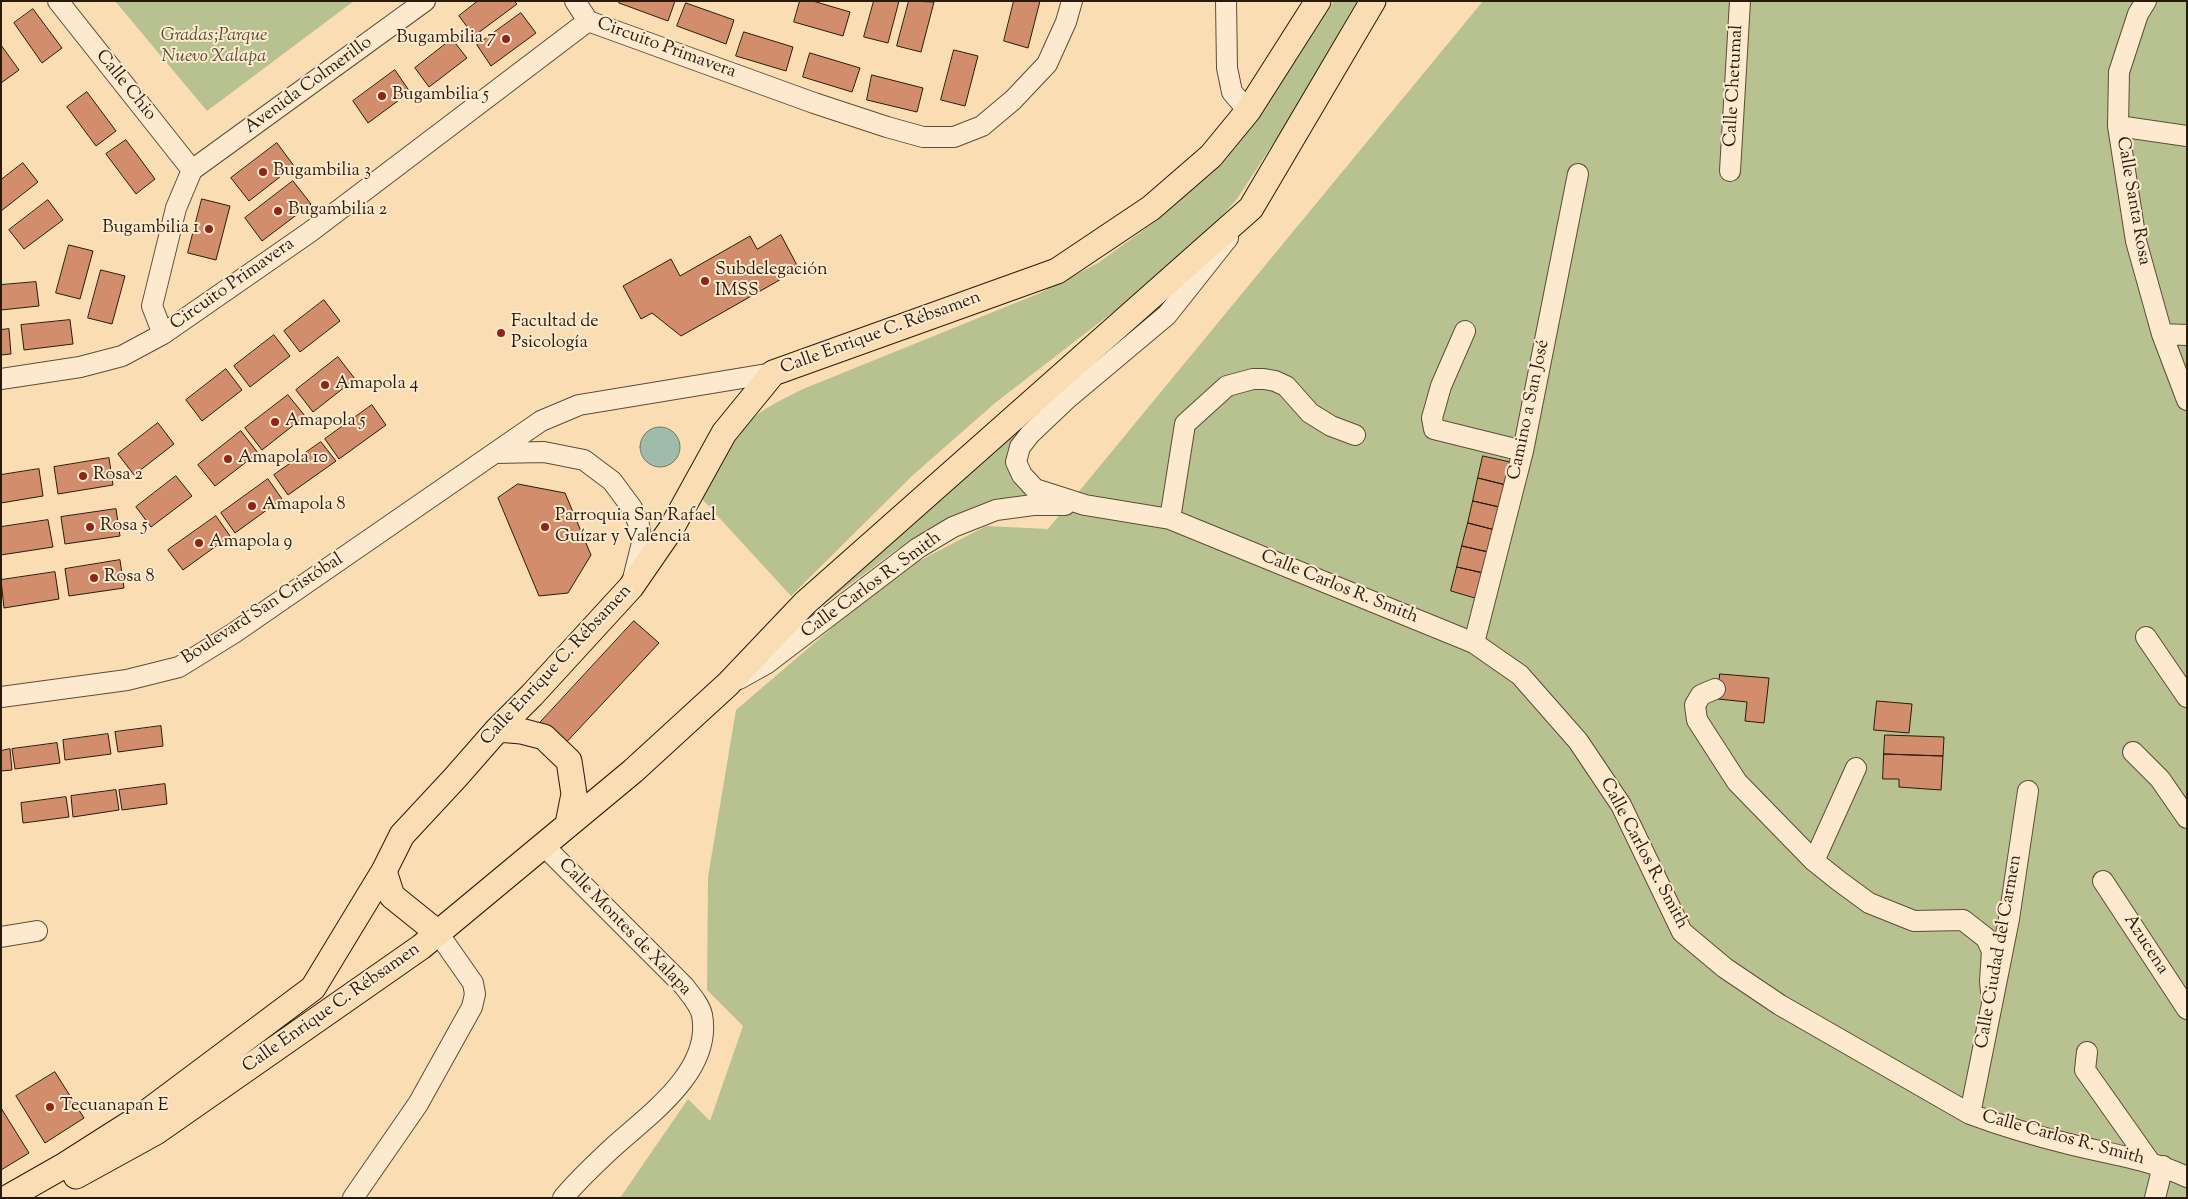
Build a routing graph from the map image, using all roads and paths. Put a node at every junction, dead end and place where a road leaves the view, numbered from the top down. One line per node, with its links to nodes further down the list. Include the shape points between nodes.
1 (58, 1): 14 (street, Calle Chio)
2 (425, 1): 14 (street, Avenida Colmerillo)
3 (575, 1): 10 (street)
4 (1072, 1): 10 (street, Circuito Primavera, via 1047,64 1013,100 982,126 954,137 923,136 887,127)
5 (1226, 1): 11 (street, via 1227,68 1232,92)
6 (1318, 1): 11 (main road, Calle Enrique C. Rébsamen)
7 (1373, 1): 17 (main road, Calle Enrique C. Rébsamen)
8 (1740, 1): 15 (street, Calle Chetumal)
9 (2146, 1): 12 (street, Calle Santa Rosa, via 2138,14 2119,72)
10 (588, 21): 19 (street, Circuito Primavera, via 310,232)
11 (1248, 111): 22 (main road, Calle Enrique C. Rébsamen, via 1211,156 1151,208 1057,271)
12 (2118, 126): 13 (street); 20 (street, Calle Santa Rosa, via 2136,241)
13 (2187, 136)
14 (192, 170): 19 (street, Circuito Primavera, via 176,208 152,306)
15 (1730, 171)
16 (1578, 174): 26 (street, Camino a San José)
17 (1251, 208): 28 (street, Calle Carlos R. Smith, via 1167,315 1068,398 1020,447 1016,462 1022,475 1035,489); 33 (main road, Calle Enrique C. Rébsamen, via 805,603)
18 (1466, 331): 26 (street, via 1441,386 1432,418 1434,429)
19 (163, 334): 23 (street, Circuito Primavera, via 122,356 80,367)
20 (2162, 334): 21 (street); 24 (street, Calle Santa Rosa)
21 (2187, 335)
22 (774, 373): 27 (street, Boulevard San Cristóbal, via 579,405 542,421); 30 (main road, Calle Enrique C. Rébsamen, via 724,434 671,529)
23 (1, 379)
24 (2187, 400)
25 (1355, 435): 29 (street, via 1310,413 1286,386 1275,381 1253,379 1227,386 1185,424)
26 (1523, 451): 32 (street, Camino a San José)
27 (496, 452): 30 (street, via 544,452 584,460 612,481 632,508 639,525 642,543); 36 (street, Boulevard San Cristóbal, via 179,667 127,680)
28 (1085, 506): 29 (street, Calle Carlos R. Smith); 33 (street, Calle Carlos R. Smith, via 1033,505 996,510 953,527 918,548 766,664)
29 (1170, 519): 32 (street, Calle Carlos R. Smith)
30 (632, 587): 37 (main road, Calle Enrique C. Rébsamen)
31 (2146, 637): 35 (street)
32 (1474, 643): 53 (street, Calle Carlos R. Smith, via 1520,675 1578,740 1621,805 1682,932 1725,968 1780,1005)
33 (728, 684): 42 (main road, Calle Enrique C. Rébsamen, via 633,771)
34 (1714, 689): 44 (street, via 1701,695 1695,705 1697,720 1737,782)
35 (2187, 696)
36 (1, 698)
37 (498, 729): 42 (main road, via 544,737 569,761 574,794); 45 (main road, Calle Enrique C. Rébsamen, via 402,835)
38 (2133, 752): 41 (street, via 2160,779)
39 (1856, 768): 44 (street)
40 (2028, 791): 50 (street, Calle Ciudad del Carmen, via 2009,919)
41 (2187, 818)
42 (568, 824): 43 (main road, Calle Enrique C. Rébsamen)
43 (543, 845): 48 (main road, Calle Enrique C. Rébsamen); 59 (street, Calle Montes de Xalapa, via 684,986 702,1014 702,1046 692,1067 647,1118)
44 (1814, 861): 50 (street, via 1869,903 1914,921 1963,920 1973,927 1986,938 1992,951)
45 (384, 871): 48 (main road, via 392,896); 56 (main road, Calle Enrique C. Rébsamen, via 313,988 142,1116)
46 (2104, 881): 51 (street, Azucena)
47 (37, 931): 49 (street)
48 (438, 933): 57 (main road, Calle Enrique C. Rébsamen, via 156,1132); 58 (street, via 473,983 472,1007 418,1104)
49 (1, 937)
50 (1992, 1002): 53 (street, Calle Ciudad del Carmen)
51 (2187, 1009)
52 (2087, 1052): 54 (street, via 2085,1070)
53 (1970, 1114): 54 (street, Calle Carlos R. Smith, via 2068,1144)
54 (2157, 1164): 55 (street, Calle Carlos R. Smith); 60 (street)
55 (2187, 1177)
56 (7, 1198)
57 (37, 1198)
58 (353, 1198)
59 (563, 1198)
60 (2155, 1198)

